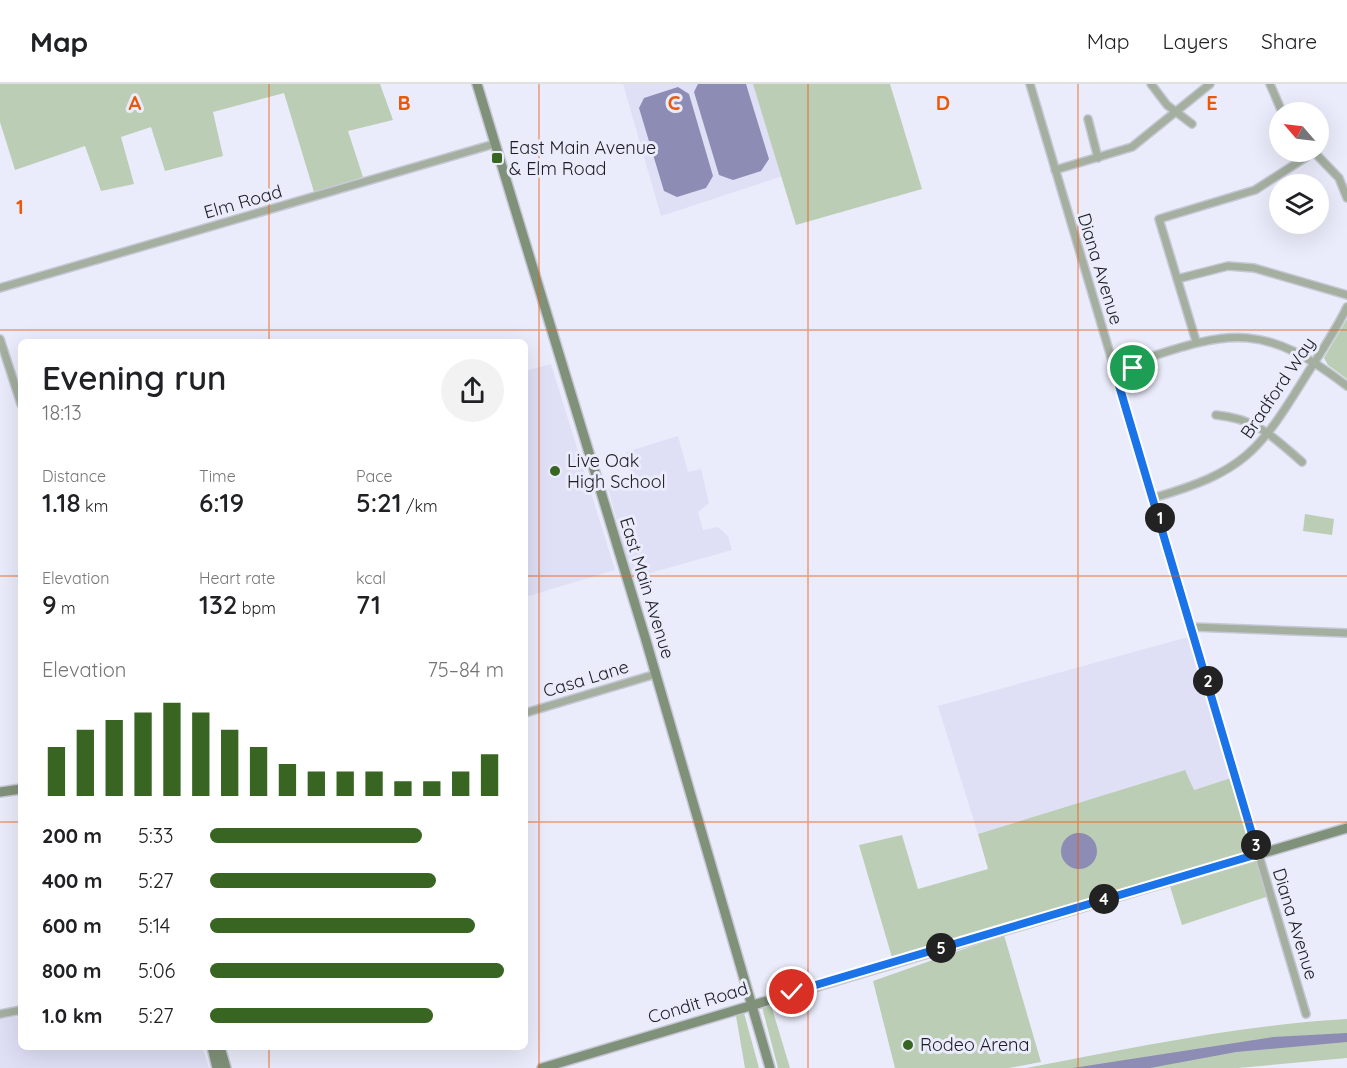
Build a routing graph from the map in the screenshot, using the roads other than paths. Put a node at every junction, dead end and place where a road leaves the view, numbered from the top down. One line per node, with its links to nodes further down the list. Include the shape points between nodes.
1 (477, 84): 10 (street, East Main Avenue)
2 (1030, 84): 14 (street, Diana Avenue)
3 (1151, 84): 7 (street)
4 (1210, 84): 7 (street)
5 (1270, 84): 6 (street)
6 (1278, 102)
7 (1175, 112): 9 (street); 11 (street, via 1132,147)
8 (1088, 119): 11 (street)
9 (1192, 124)
10 (494, 144): 19 (street, Elm Road); 36 (street, East Main Avenue)
11 (1098, 158): 14 (street)
12 (1298, 162): 18 (street, via 1255,190 1159,219)
13 (1324, 162): 16 (street)
14 (1055, 170): 25 (street, Diana Avenue)
15 (1347, 173): 16 (street)
16 (1339, 178): 17 (street)
17 (1347, 198)
18 (1178, 279): 20 (street, via 1228,266 1254,268); 23 (street)
19 (0, 288)
20 (1347, 295)
21 (1347, 307): 26 (street, Bradford Way)
22 (0, 339): 29 (street)
23 (1196, 341): 24 (street); 26 (street, via 1249,338 1295,350)
24 (1138, 361): 25 (street, via 1129,358); 27 (street, via 1133,368)
25 (1112, 362): 27 (street, Diana Avenue)
26 (1315, 362): 28 (street); 31 (street, Bradford Way)
27 (1115, 372): 33 (street, Diana Avenue)
28 (1347, 386)
29 (18, 395)
30 (1216, 415): 31 (street, via 1247,420)
31 (1269, 434): 32 (street); 33 (street, Bradford Way, via 1220,475)
32 (1302, 462)
33 (1154, 498): 34 (street, Diana Avenue)
34 (1192, 627): 35 (street); 41 (street, Diana Avenue)
35 (1347, 633)
36 (656, 674): 37 (street, Casa Lane); 42 (street, East Main Avenue)
37 (528, 712)
38 (18, 789): 39 (street)
39 (0, 792)
40 (1347, 828): 41 (street, Condit Road)
41 (1258, 854): 42 (street, Condit Road); 45 (street, Diana Avenue)
42 (754, 1004): 50 (street, Condit Road); 51 (street, East Main Avenue)
43 (18, 1011): 44 (street)
44 (0, 1014)
45 (1306, 1014)
46 (213, 1050): 48 (street)
47 (221, 1050): 49 (street)
48 (217, 1068)
49 (226, 1068)
50 (542, 1068)
51 (770, 1068)

